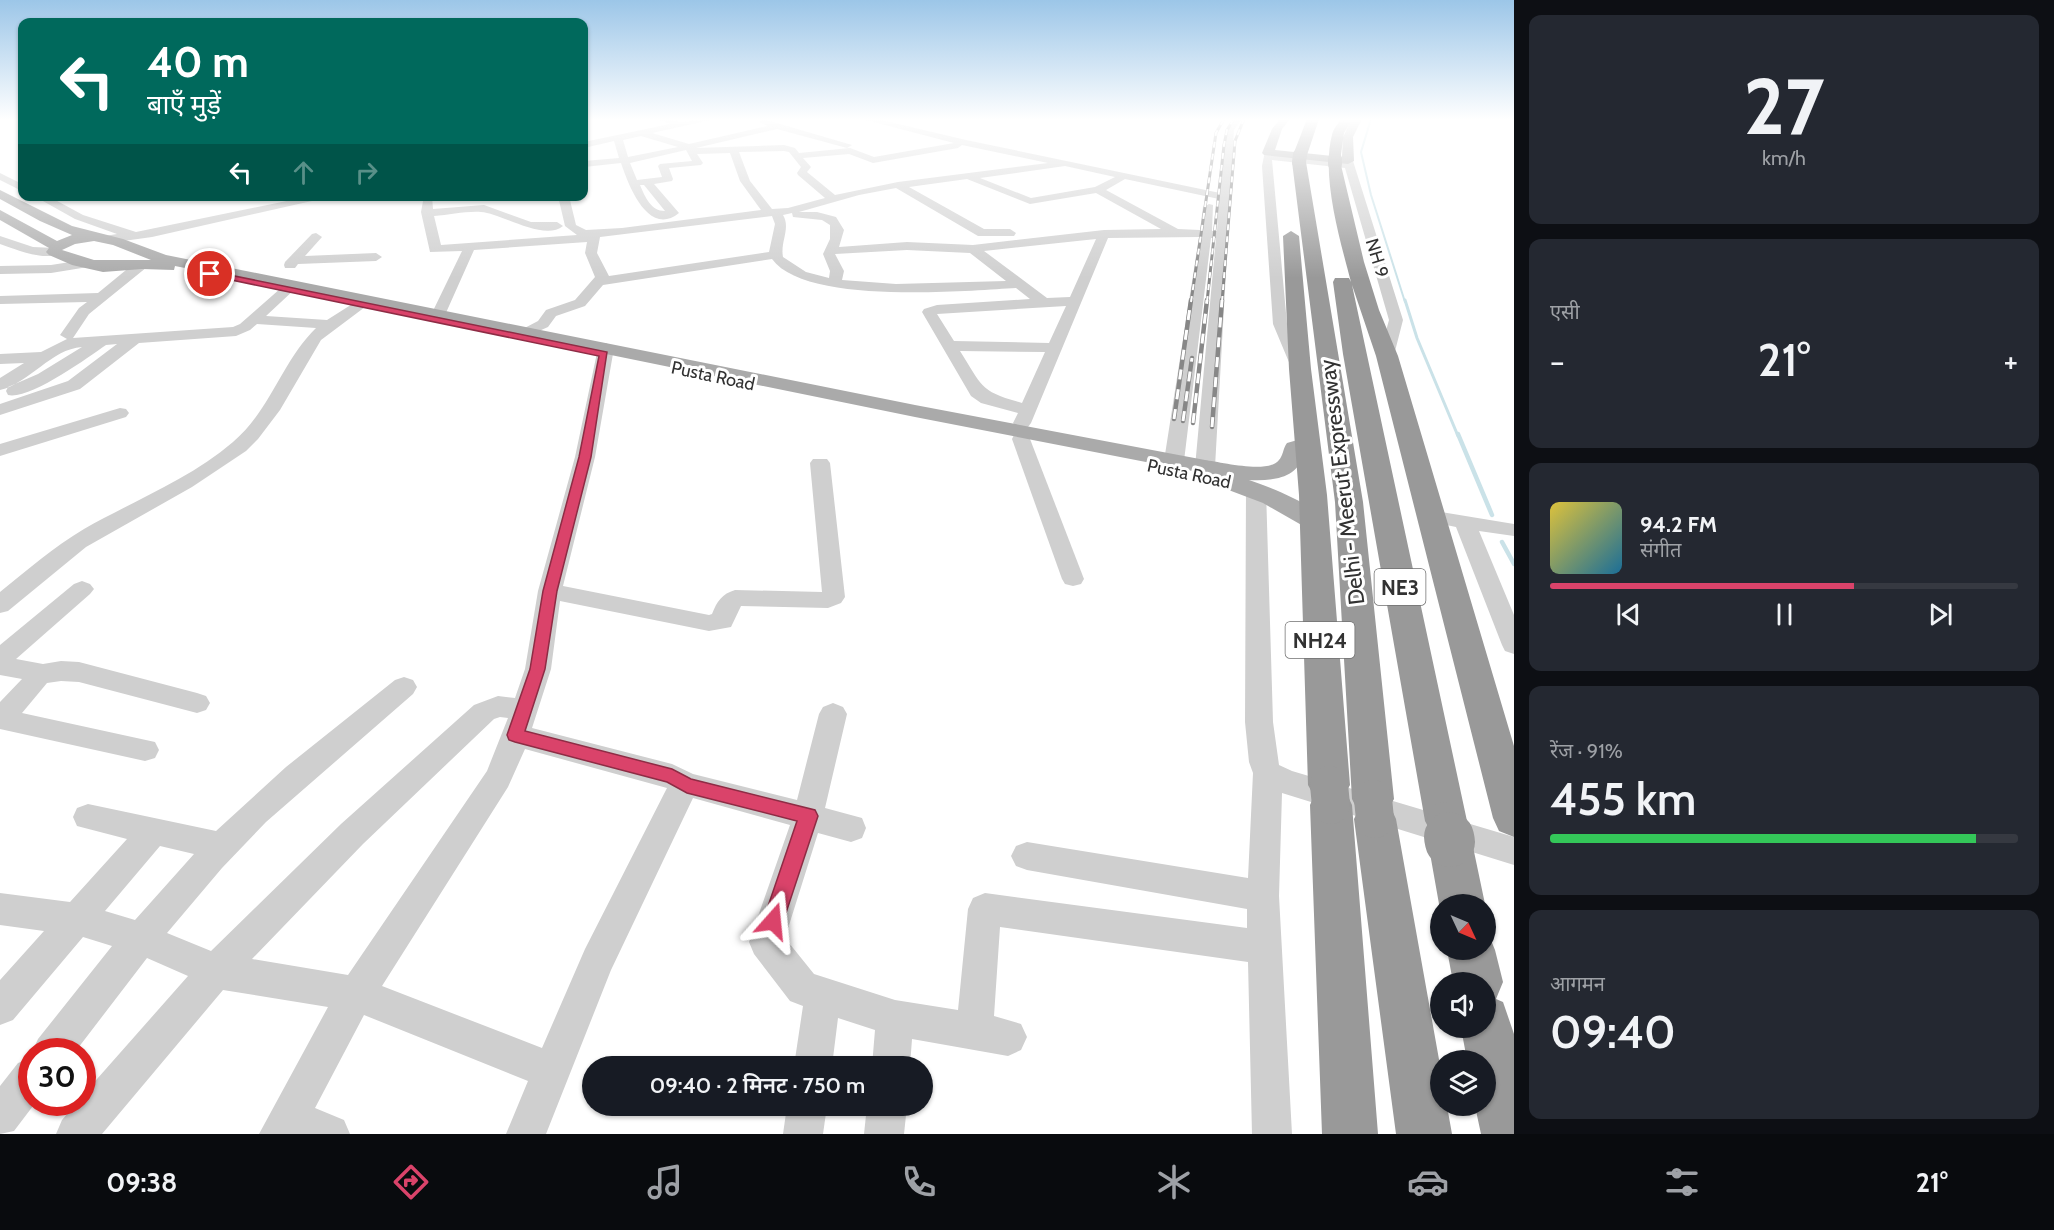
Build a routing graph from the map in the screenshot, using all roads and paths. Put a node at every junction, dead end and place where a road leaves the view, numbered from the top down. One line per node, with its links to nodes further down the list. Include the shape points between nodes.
1 (629, 172): 20 (street)
2 (645, 172): 3 (street, via 668,179); 20 (street); 20 (street, via 673,213 651,211)
3 (665, 172)
4 (742, 172): 33 (street, via 745,181)
5 (803, 172): 26 (street)
6 (890, 172): 21 (street)
7 (991, 172): 17 (street)
8 (1104, 172): 19 (street)
9 (1219, 172): 25 (street)
10 (1222, 172): 25 (street)
11 (1269, 172): 80 (street, via 1280,324)
12 (1311, 172): 80 (highway, via 1290,218)
13 (1318, 172): 111 (highway, Delhi - Meerut Expressway / NE3, via 1349,502)
14 (1320, 172): 120 (highway, Delhi - Meerut Expressway / NE3)
15 (1323, 172): 77 (street, NH 9, via 1396,320)
16 (1325, 172): 77 (highway, via 1340,195 1370,318)
17 (964, 175): 21 (street); 23 (street, via 1030,201)
18 (0, 176): 22 (street)
19 (1124, 176): 23 (street); 25 (street)
20 (634, 183)
21 (904, 184): 26 (street); 37 (street, via 985,234)
22 (18, 186)
23 (1098, 190): 38 (street)
24 (0, 194): 36 (main road)
25 (1218, 195): 41 (street); 43 (street)
26 (832, 198): 33 (street)
27 (49, 201): 34 (street)
28 (300, 201): 39 (street)
29 (428, 201): 31 (street)
30 (564, 201): 35 (street)
31 (428, 212): 35 (street, via 484,208 529,225); 48 (street, via 434,249)
32 (0, 214): 50 (main road, Pusta Road)
33 (775, 214): 42 (street); 51 (street, via 831,218 838,226 839,237); 53 (street, via 781,222)
34 (83, 218): 36 (main road); 39 (street, via 122,232)
35 (571, 226): 42 (street, via 580,233)
36 (62, 227): 44 (main road)
37 (1047, 230)
38 (1173, 231): 40 (street); 41 (street)
39 (152, 233): 46 (street); 52 (street)
40 (1104, 234): 49 (street); 64 (street)
41 (1206, 234): 43 (street); 88 (street)
42 (595, 235): 48 (street); 58 (street, via 591,254 602,274)
43 (1222, 235): 90 (street)
44 (91, 236): 46 (main road); 50 (main road, via 75,239)
45 (316, 237): 55 (street)
46 (109, 239): 52 (main road)
47 (0, 240): 50 (street, via 27,249)
48 (470, 246): 67 (street)
49 (973, 249): 51 (street, via 907,246); 60 (street)
50 (56, 251): 56 (main road, Pusta Road); 57 (street)
51 (831, 251): 59 (street, via 837,271)
52 (141, 254): 56 (main road, Pusta Road, via 103,267); 61 (main road, Pusta Road); 61 (main road, Pusta Road, via 192,270); 62 (street)
53 (775, 255): 58 (street); 59 (street, via 794,271)
54 (376, 257): 55 (street)
55 (295, 260): 61 (street)
56 (82, 264): 57 (street)
57 (0, 270)
58 (600, 282): 70 (street, via 580,303 551,313 543,324)
59 (835, 283): 60 (street, via 928,287)
60 (1020, 284): 66 (street)
61 (284, 285): 65 (main road, Pusta Road); 67 (main road, Pusta Road); 68 (street)
62 (99, 297): 63 (street); 71 (street)
63 (0, 300)
64 (1074, 301): 66 (street); 75 (street)
65 (362, 304): 69 (street); 76 (main road, Pusta Road)
66 (1045, 304): 74 (street, via 931,310 929,313)
67 (438, 315): 70 (main road, Pusta Road)
68 (253, 319): 69 (street); 72 (street, via 229,333)
69 (330, 325): 99 (street, via 311,343 275,406 240,446 183,484 71,547)
70 (525, 333): 76 (main road, Pusta Road)
71 (68, 335)
72 (135, 338): 73 (street); 82 (street, via 74,385)
73 (104, 340): 78 (street, via 67,344); 81 (street, via 44,378)
74 (948, 346): 75 (street); 83 (street, via 981,395)
75 (1054, 348): 83 (street)
76 (605, 351): 85 (main road, Pusta Road); 98 (street, via 585,457)
77 (1387, 356): 93 (highway)
78 (47, 357): 79 (street); 81 (street)
79 (0, 359)
80 (1300, 369): 86 (highway)
81 (6, 389)
82 (0, 410)
83 (1027, 410): 85 (street)
84 (120, 413): 87 (street)
85 (1020, 435): 88 (main road, Pusta Road); 91 (main road, Pusta Road); 96 (street)
86 (1308, 444): 90 (main road, Pusta Road, via 1295,448 1288,465 1275,473); 92 (highway)
87 (0, 450)
88 (1174, 461): 90 (main road, Pusta Road)
89 (820, 463): 98 (street, via 834,590 828,600 735,598 728,603 722,621 709,623)
90 (1205, 467)
91 (1256, 490): 92 (main road, Pusta Road, via 1286,505); 109 (street, via 1259,722 1263,762)
92 (1313, 509): 111 (highway, NH24)
93 (1429, 516): 94 (street); 114 (highway)
94 (1465, 522): 95 (street); 100 (street)
95 (1514, 530)
96 (1072, 579)
97 (82, 589): 101 (street)
98 (550, 591): 107 (street, via 538,669)
99 (0, 605)
100 (1514, 645)
101 (0, 659)
102 (0, 666): 103 (street, via 34,671)
103 (37, 675): 105 (street, via 79,672); 108 (street, via 4,720)
104 (404, 687): 117 (street, via 283,788)
105 (197, 703)
106 (833, 714): 112 (street)
107 (520, 723): 110 (street, via 672,776); 126 (street, via 498,706 484,712 352,834); 127 (street, via 498,778)
108 (146, 750)
109 (1268, 773): 118 (street); 121 (street)
110 (687, 785): 112 (street); 135 (street, via 675,796 597,962)
111 (1352, 802): 141 (highway, NH24, via 1340,940); 148 (highway, Delhi - Meerut Expressway / NE3)
112 (808, 816): 115 (street); 128 (street, via 766,942 804,988)
113 (88, 817): 116 (street)
114 (1514, 818)
115 (851, 828)
116 (154, 831): 117 (street); 123 (street)
117 (223, 846): 124 (street)
118 (1514, 851)
119 (1027, 856): 121 (street)
120 (1460, 894)
121 (1263, 896): 125 (street)
122 (0, 909): 123 (street)
123 (76, 919): 124 (street); 129 (street)
124 (140, 938): 126 (street); 131 (street)
125 (1264, 947): 130 (street, via 985,909 991,1034); 147 (street)
126 (216, 971): 127 (street); 142 (street)
127 (356, 994): 135 (street); 140 (street)
128 (823, 994): 130 (street); 133 (street)
129 (0, 1007)
130 (895, 1018): 134 (street)
131 (62, 1038)
132 (1489, 1038): 149 (highway)
133 (814, 1056)
134 (892, 1056)
135 (552, 1071): 144 (street)
136 (18, 1095): 139 (street)
137 (806, 1116): 145 (street)
138 (886, 1116): 146 (street)
139 (0, 1118)
140 (284, 1126): 143 (street)
141 (1350, 1130)
142 (76, 1134)
143 (330, 1134)
144 (525, 1134)
145 (803, 1134)
146 (884, 1134)
147 (1272, 1134)
148 (1424, 1134)
149 (1509, 1134)

